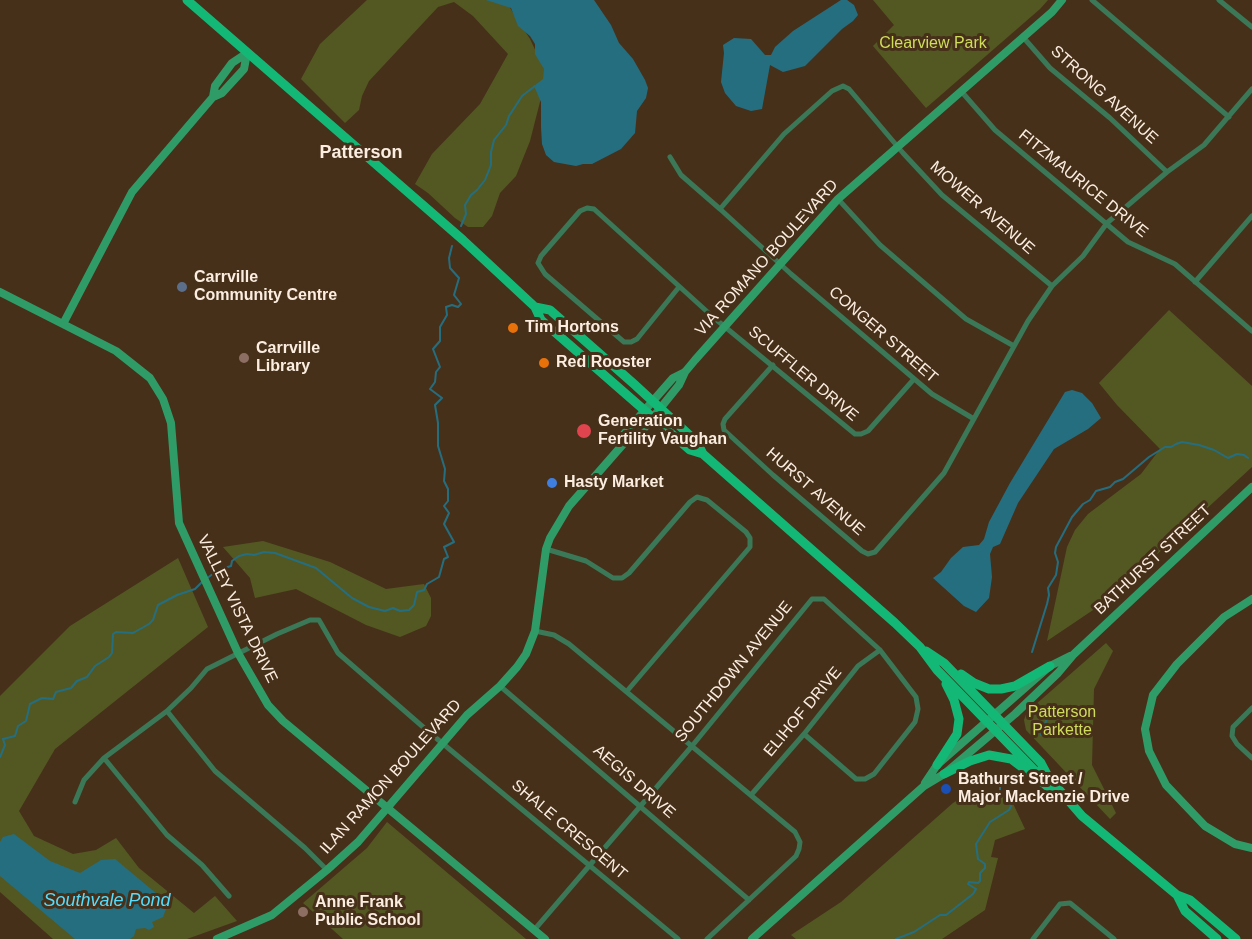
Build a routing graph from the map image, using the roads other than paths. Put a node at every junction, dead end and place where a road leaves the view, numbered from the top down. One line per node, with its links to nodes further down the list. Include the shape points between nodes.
1 (187, 0): 7 (main road)
2 (1062, 0): 6 (street, VIA ROMANO BOULEVARD)
3 (1092, 0): 10 (street)
4 (1219, 0): 5 (street)
5 (1252, 27)
6 (1023, 37): 9 (street, VIA ROMANO BOULEVARD); 13 (street, STRONG AVENUE, via 1050,68 1118,124)
7 (247, 53): 25 (main road, via 365,153); 26 (street, via 244,69 222,93 213,97 132,192)
8 (1252, 89): 10 (street, HURST AVENUE)
9 (961, 91): 11 (street, VIA ROMANO BOULEVARD); 17 (street, FITZMAURICE DRIVE, via 995,130)
10 (1229, 117): 13 (street, HURST AVENUE, via 1204,145)
11 (898, 146): 14 (street, VIA ROMANO BOULEVARD); 15 (street, MOWER AVENUE, via 849,89 837,88 784,134); 22 (street, MOWER AVENUE, via 942,195)
12 (670, 157): 15 (street, CONGER STREET, via 681,175)
13 (1167, 172): 17 (street, HURST AVENUE)
14 (838, 199): 20 (street, VIA ROMANO BOULEVARD); 29 (street, via 880,245 966,319)
15 (720, 209): 20 (street, CONGER STREET)
16 (1252, 216): 18 (street)
17 (1107, 224): 21 (street, FITZMAURICE DRIVE, via 1128,242 1175,264); 22 (street, HURST AVENUE, via 1083,256)
18 (1246, 224): 19 (street); 21 (street)
19 (1252, 228)
20 (780, 264): 27 (street, VIA ROMANO BOULEVARD); 31 (street, CONGER STREET)
21 (1195, 282): 28 (street, FITZMAURICE DRIVE)
22 (1052, 286): 29 (street, HURST AVENUE)
23 (679, 287): 23 (street, SCUFFLER DRIVE, via 599,212 587,208 580,211 538,263 545,274 624,342 637,339); 27 (street, SCUFFLER DRIVE)
24 (0, 291): 26 (street, VALLEY VISTA DRIVE)
25 (535, 308): 32 (main road, via 550,310); 33 (main road, via 541,320)
26 (63, 324): 42 (street, VALLEY VISTA DRIVE, via 116,351 150,378 163,399 171,423 179,523)
27 (724, 327): 30 (street, SCUFFLER DRIVE); 32 (street, VIA ROMANO BOULEVARD, via 685,372 679,385)
28 (1252, 331)
29 (1014, 346): 34 (street, HURST AVENUE)
30 (772, 364): 31 (street, SCUFFLER DRIVE, via 858,435 869,430); 34 (street, HURST AVENUE, via 725,418 724,428 772,475 866,553 878,550 940,478)
31 (914, 379): 34 (street, CONGER STREET)
32 (657, 405): 33 (street, VIA ROMANO BOULEVARD); 35 (main road, via 697,442)
33 (649, 414): 35 (main road, via 690,450); 37 (street, ILAN RAMON BOULEVARD, via 624,435 625,442 569,506)
34 (974, 419)
35 (703, 454): 40 (main road)
36 (1252, 487): 43 (street, BATHURST STREET)
37 (546, 549): 39 (street, ILAN RAMON BOULEVARD); 48 (street, via 586,561 613,578 622,578 697,497 707,500 750,538 750,547)
38 (1252, 600): 66 (street, via 1224,617 1177,664 1153,695 1145,729 1149,751 1166,785 1205,826 1235,844)
39 (535, 631): 47 (street, ILAN RAMON BOULEVARD, via 526,654); 48 (street, via 554,635 569,644)
40 (920, 647): 44 (main road); 46 (main road)
41 (879, 650): 53 (street, ELIHOF DRIVE, via 858,666); 53 (street, SOUTHDOWN AVENUE, via 916,697 918,709 915,722 874,774 856,779); 55 (street, SOUTHDOWN AVENUE, via 824,599 812,599)
42 (238, 653): 50 (street, via 207,669); 54 (street, SHALE CRESCENT, via 310,620 319,620 338,653); 65 (street, VALLEY VISTA DRIVE, via 268,705 283,722)
43 (1074, 654): 45 (street, BATHURST STREET); 52 (street, BATHURST STREET)
44 (944, 663): 45 (main road, via 989,689 1015,686); 51 (main road)
45 (1050, 666): 51 (street, BATHURST STREET)
46 (941, 674): 51 (main road); 58 (main road, via 959,719 957,734)
47 (500, 686): 54 (street, ILAN RAMON BOULEVARD); 64 (street, AEGIS DRIVE)
48 (627, 691): 55 (street)
49 (1252, 708): 57 (street, via 1233,727 1232,736)
50 (166, 711): 56 (street); 68 (street, via 215,771)
51 (991, 718): 52 (main road); 58 (street, BATHURST STREET)
52 (999, 726): 59 (street, BATHURST STREET); 63 (main road, via 1034,770 1049,778)
53 (804, 734): 61 (street, ELIHOF DRIVE)
54 (441, 742): 65 (street, ILAN RAMON BOULEVARD); 67 (street, SHALE CRESCENT)
55 (692, 746): 61 (street); 64 (street, SOUTHDOWN AVENUE)
56 (104, 758): 62 (street, via 84,780); 70 (street, via 167,835 202,865)
57 (1252, 758)
58 (937, 765): 60 (street, BATHURST STREET)
59 (944, 774): 60 (street, BATHURST STREET); 63 (main road, via 989,755 1011,759)
60 (924, 786): 77 (street, BATHURST STREET)
61 (751, 795): 71 (street, via 795,832 800,842 796,856)
62 (75, 802)
63 (1070, 802): 69 (main road)
64 (641, 806): 67 (street, SOUTHDOWN AVENUE); 71 (street, AEGIS DRIVE)
65 (388, 808): 68 (street, ILAN RAMON BOULEVARD); 72 (street, VALLEY VISTA DRIVE)
66 (1252, 848)
67 (590, 866): 72 (street, SOUTHDOWN AVENUE); 75 (street, SHALE CRESCENT)
68 (327, 870): 73 (street, ILAN RAMON BOULEVARD, via 272,915)
69 (1177, 895): 80 (main road, via 1185,911); 81 (main road, via 1190,900)
70 (229, 896)
71 (749, 900): 76 (street)
72 (535, 929): 74 (street, VALLEY VISTA DRIVE)
73 (217, 939)
74 (545, 939)
75 (678, 939)
76 (707, 939)
77 (752, 939)
78 (1033, 939): 79 (street, via 1060,904 1070,903)
79 (1114, 939)
80 (1217, 939)
81 (1236, 939)

